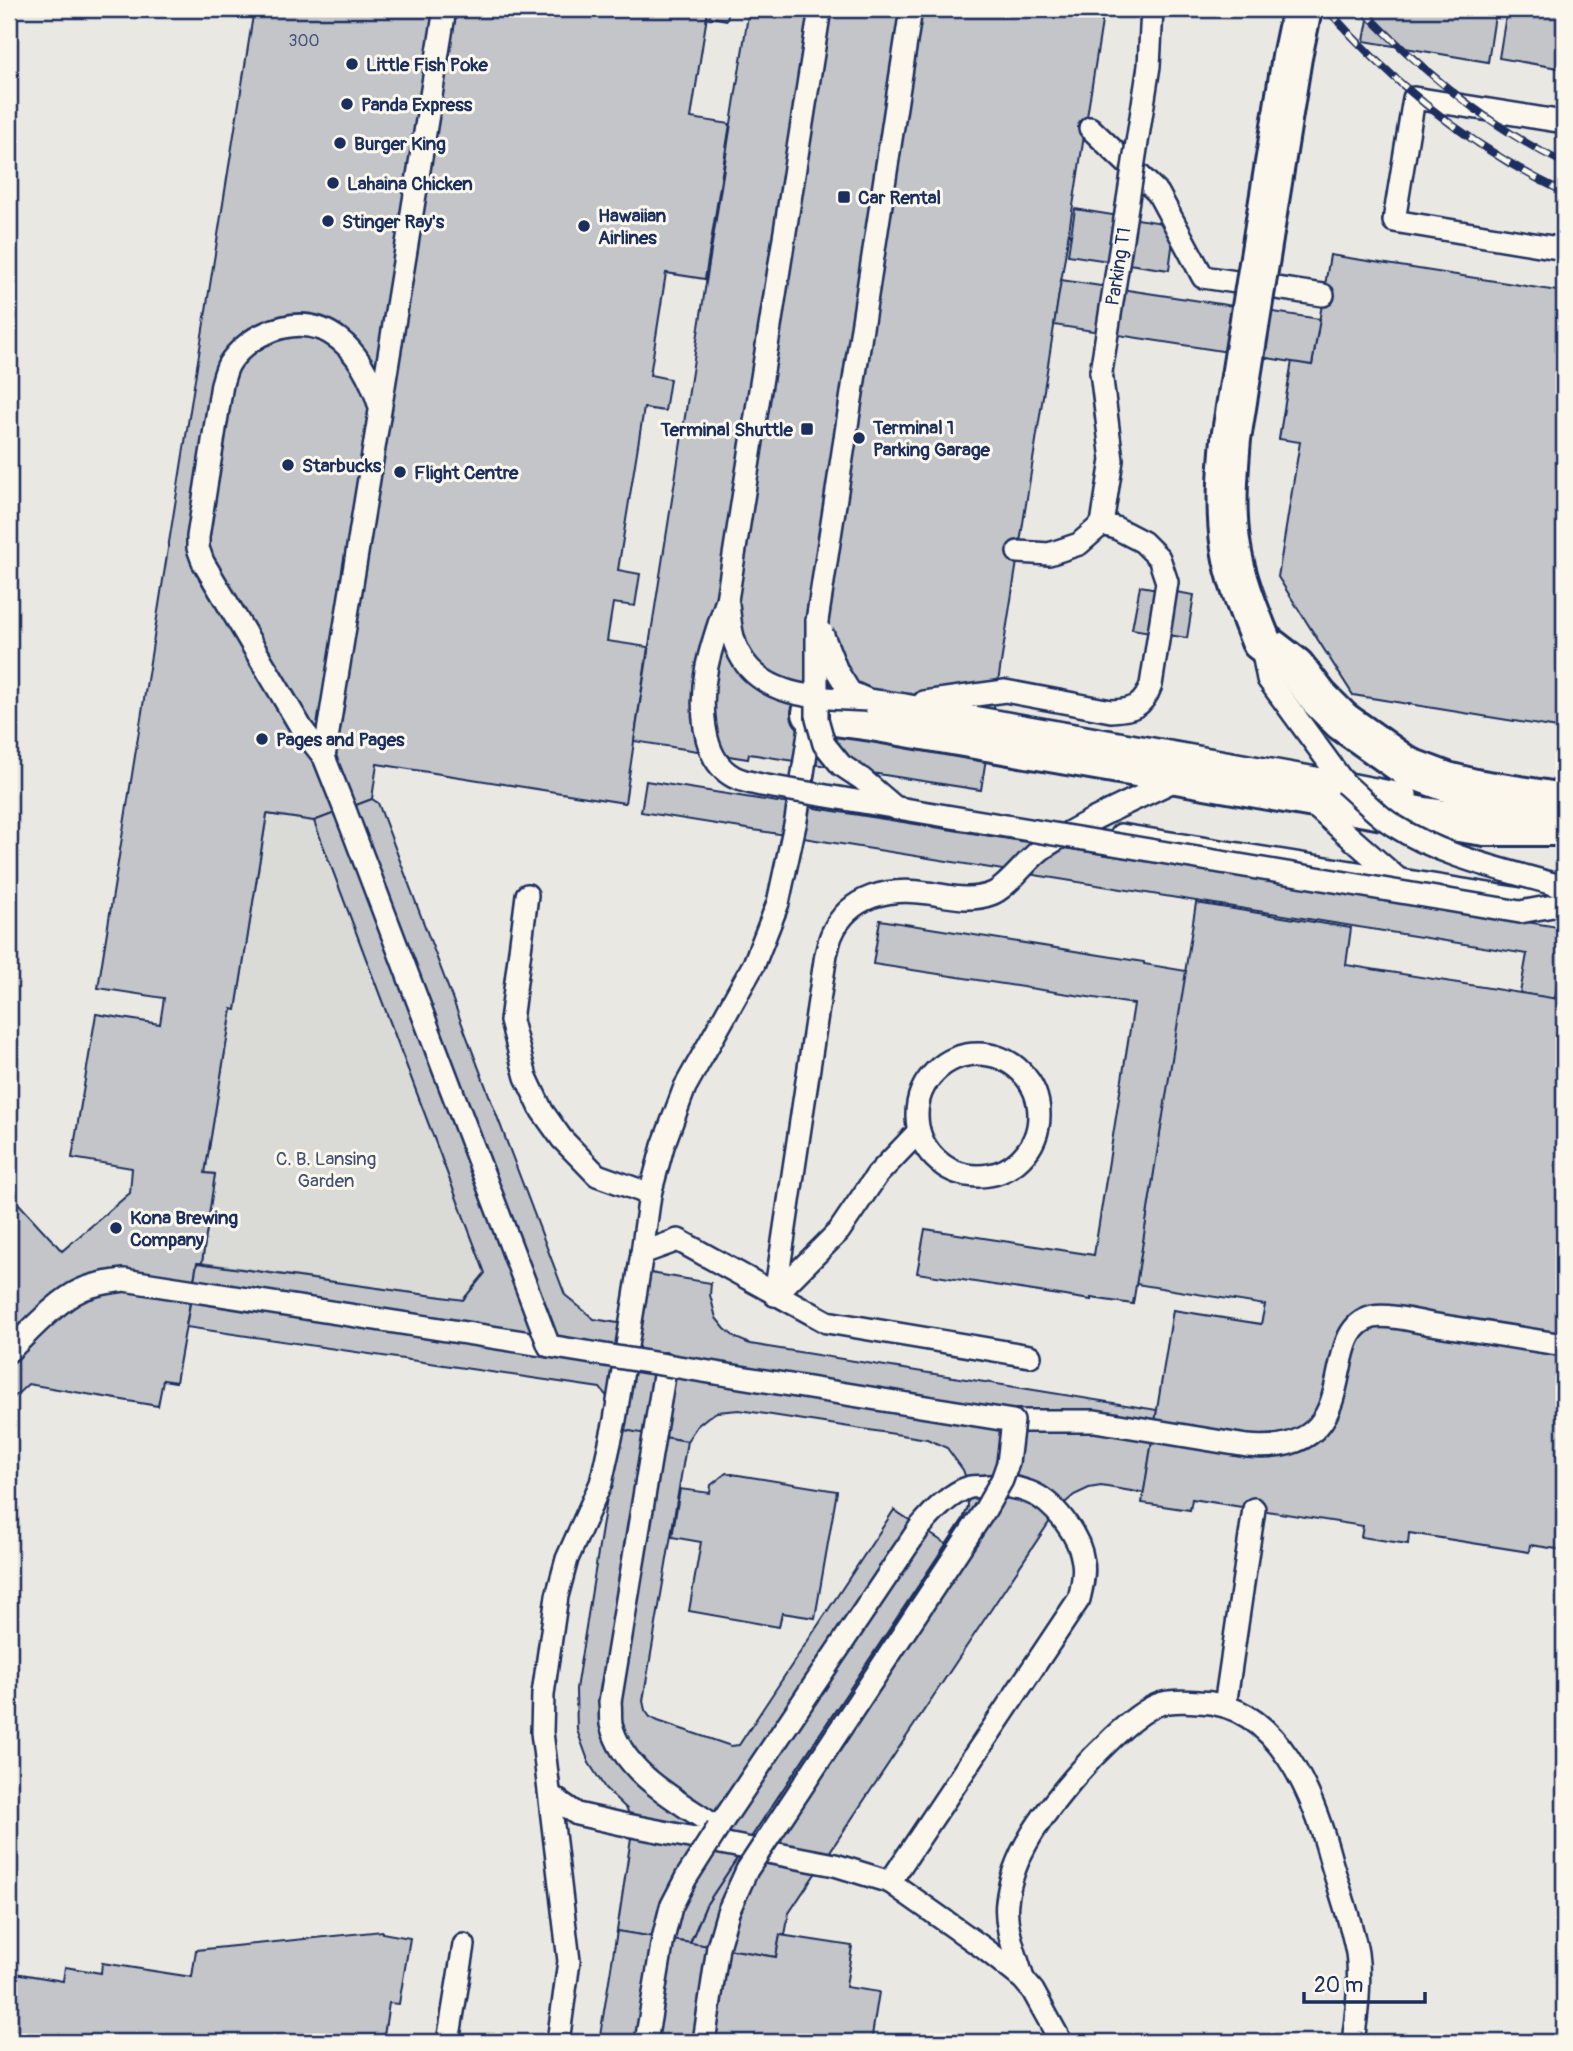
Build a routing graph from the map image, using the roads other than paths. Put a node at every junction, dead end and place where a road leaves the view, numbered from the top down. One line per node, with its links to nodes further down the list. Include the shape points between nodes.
1 (444, 9): 10 (lane)
2 (820, 9): 14 (lane)
3 (911, 9): 15 (lane)
4 (1152, 9): 12 (lane, Parking T1, bridge, via 1149,66 1101,372 1112,460)
5 (1302, 9): 17 (street, bridge, via 1233,425 1227,490 1231,548 1243,597)
6 (1564, 122): 8 (lane, via 1414,98 1394,221)
7 (1090, 128): 9 (lane, via 1158,193 1203,277)
8 (1564, 249)
9 (1323, 295)
10 (380, 407): 21 (lane); 21 (lane, via 372,380 356,356 316,325 295,324 260,335 229,364 220,397 198,548 302,729)
11 (732, 507): 16 (lane)
12 (1102, 524): 13 (lane, via 1079,544 1049,554); 20 (lane, via 1143,542 1159,558 1167,582 1151,685 1139,705 1111,711 1004,691)
13 (1018, 552)
14 (727, 600): 19 (lane, bridge, via 739,653 754,674); 27 (lane, bridge, via 708,657 701,697 711,757 733,777 761,785)
15 (817, 621): 18 (lane, bridge, via 850,692); 19 (lane, bridge)
16 (714, 632)
17 (1261, 641): 23 (lane, via 1268,679); 26 (street, via 1294,667 1342,721 1407,767 1475,789)
18 (867, 700): 19 (lane, bridge); 20 (lane)
19 (815, 705): 22 (street, via 872,721); 24 (lane); 27 (lane, bridge, via 824,744 841,765)
20 (905, 705): 23 (lane)
21 (324, 757): 40 (lane, bridge)
22 (1185, 775): 25 (street); 30 (lane)
23 (1345, 783): 28 (lane, via 1481,811); 32 (lane, bridge, via 1391,824 1427,845)
24 (801, 784): 30 (lane); 36 (lane, via 778,903 754,964 685,1087)
25 (1303, 796): 29 (street, via 1485,826); 31 (lane)
26 (1564, 803)
27 (897, 808): 34 (lane, bridge, via 1520,912)
28 (1564, 809)
29 (1564, 827)
30 (1077, 828): 31 (lane); 38 (lane, via 1040,850 993,894 965,899 886,892 860,901 832,933)
31 (1398, 879): 34 (lane)
32 (1564, 887)
33 (527, 895): 36 (lane, via 511,1021 526,1077 562,1139 597,1175)
34 (1564, 905)
35 (919, 1131): 35 (lane, via 940,1163 975,1176 994,1173 1011,1166 1035,1137 1040,1119 1038,1100 1018,1068 1001,1058 963,1055 945,1063 920,1092); 38 (lane, via 877,1175 839,1231)
36 (650, 1194): 37 (lane)
37 (642, 1252): 38 (lane, via 678,1240); 47 (lane, via 604,1470 567,1559 550,1637 542,1732)
38 (775, 1295): 42 (lane, via 827,1322)
39 (1564, 1345): 44 (lane, via 1372,1317 1350,1334 1329,1412 1320,1424 1308,1435 1270,1448 1095,1421)
40 (549, 1346): 41 (lane, via 124,1280 79,1290); 43 (lane, bridge)
41 (9, 1351)
42 (1030, 1356)
43 (666, 1364): 44 (lane, bridge); 48 (lane, via 610,1702 611,1723 636,1770)
44 (1013, 1421): 55 (lane, bridge, via 1008,1463 985,1510 747,1870 718,1947)
45 (1254, 1509): 46 (lane)
46 (1225, 1706): 51 (lane, via 1184,1701 1158,1704 1113,1738 1051,1804 1030,1837 1006,1902); 57 (lane, via 1264,1728 1282,1750 1323,1829 1357,1953)
47 (550, 1795): 49 (lane, via 577,1814 835,1865); 53 (lane, via 569,1961)
48 (718, 1828): 49 (lane, via 935,1510 970,1488 1000,1486 1031,1492 1067,1523 1077,1541 1083,1561 1079,1599); 54 (lane, bridge, via 671,1907)
49 (890, 1882): 51 (lane)
50 (464, 1945): 52 (lane)
51 (1023, 1979): 56 (lane)
52 (448, 2042)
53 (558, 2042)
54 (646, 2042)
55 (704, 2042)
56 (1061, 2042)
57 (1353, 2042)

